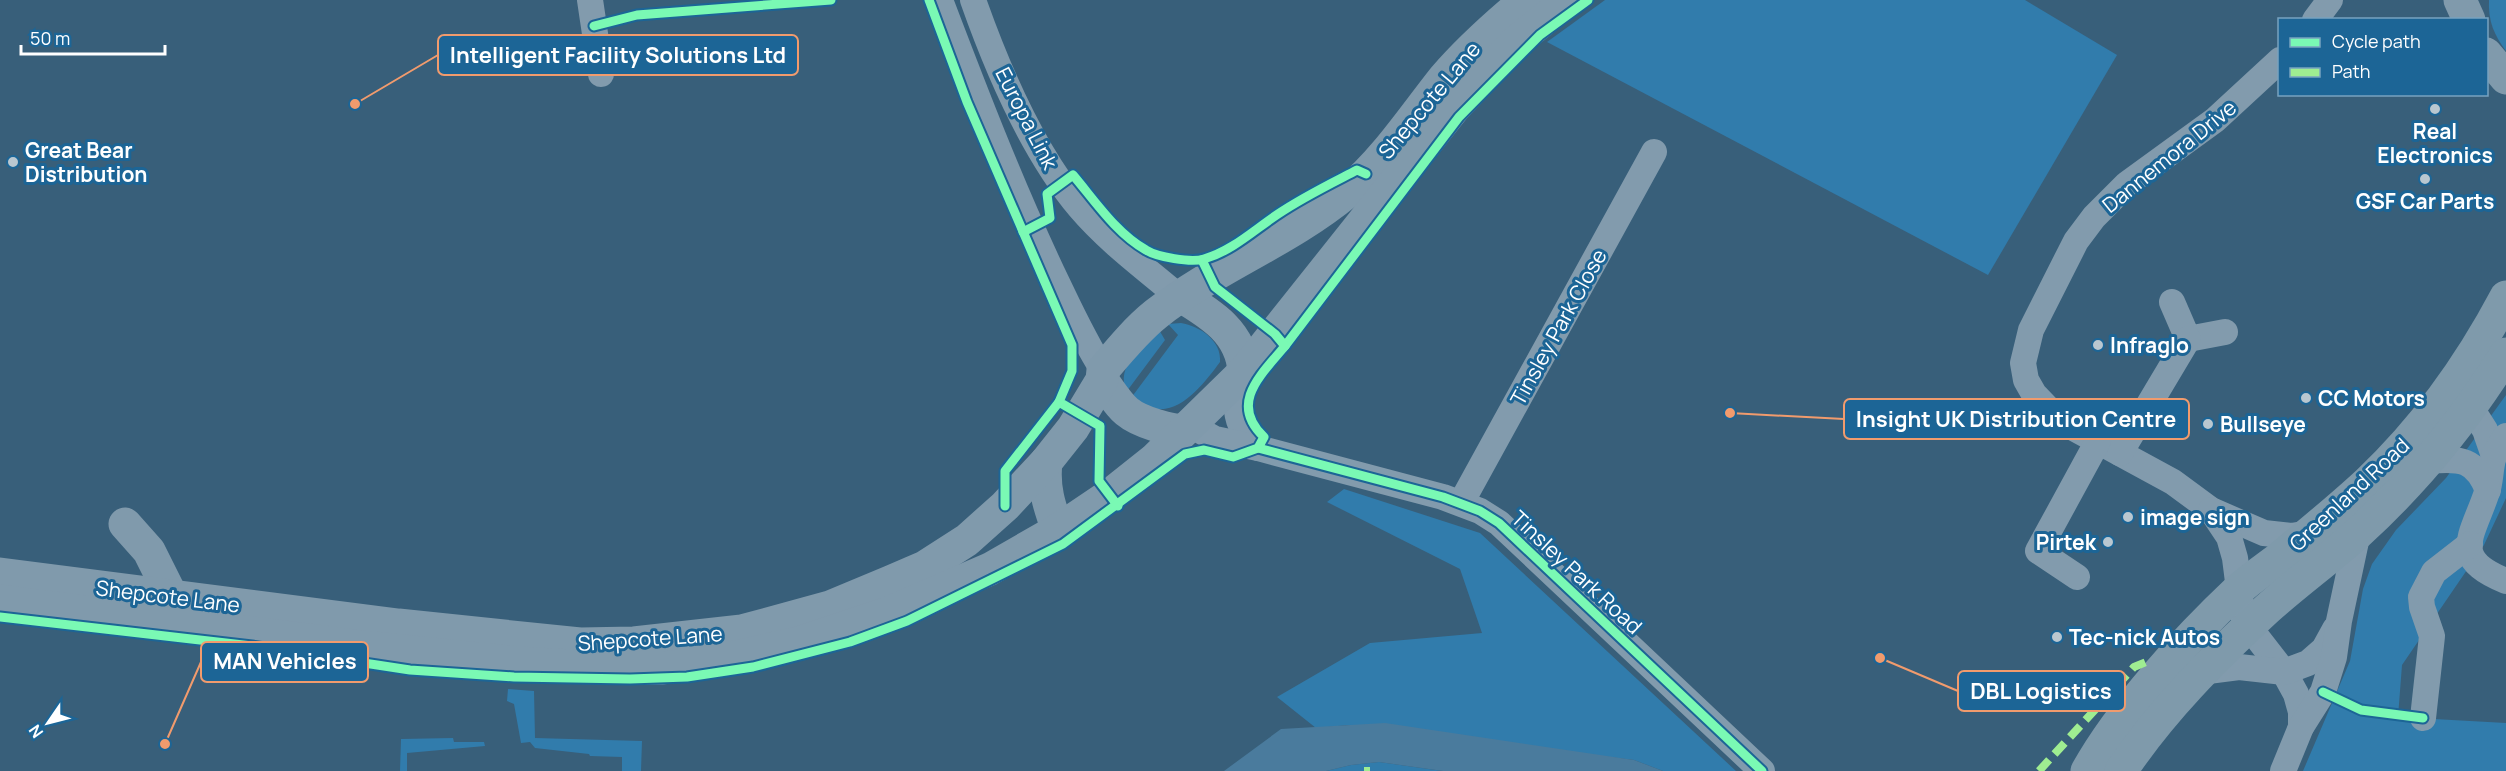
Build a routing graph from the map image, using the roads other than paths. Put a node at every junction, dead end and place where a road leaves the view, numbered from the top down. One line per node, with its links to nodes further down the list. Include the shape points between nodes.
1 (590, 0): 14 (street)
2 (940, 0): 24 (street, Europa Link, via 989,130)
3 (973, 0): 18 (street, Europa Link, via 1010,92 1062,183 1105,234)
4 (1526, 0): 16 (highway, Shepcote Lane, via 1446,76)
5 (1568, 0): 16 (highway, Shepcote Lane, via 1517,41 1454,108)
6 (2330, 0): 9 (street)
7 (2460, 0): 10 (highway)
8 (2478, 0): 11 (highway)
9 (2316, 18)
10 (2470, 18)
11 (2472, 18)
12 (2488, 55): 15 (highway)
13 (2278, 62): 28 (street, Dannemora Drive, via 2215,120 2127,184 2094,217 2076,241 2031,330 2024,363 2026,380 2034,394 2059,420)
14 (601, 74)
15 (2506, 78)
16 (1421, 128): 18 (highway, Shepcote Lane, via 1299,229); 25 (highway, Shepcote Lane)
17 (1654, 152): 35 (street, Tinsley Park Close)
18 (1180, 297): 24 (highway, Shepcote Lane, via 1144,324); 25 (highway, via 1224,325 1240,353)
19 (2506, 297): 40 (main road, Greenland Road, via 2463,370 2415,433 2368,482)
20 (2172, 302): 22 (street)
21 (2225, 332): 22 (street)
22 (2188, 339): 31 (street)
23 (2506, 354): 26 (main road, Greenland Road)
24 (1102, 375): 27 (highway, via 1133,418 1174,431); 33 (highway, Shepcote Lane, via 1073,428)
25 (1239, 377): 27 (highway, Shepcote Lane); 30 (street, via 1238,420)
26 (2471, 408): 29 (street); 32 (main road, Greenland Road)
27 (1187, 428): 30 (street, Tinsley Park Road); 38 (highway, Shepcote Lane, via 1143,469)
28 (2098, 441): 31 (street, Dannemora Drive); 43 (street, via 2038,551)
29 (2500, 446): 34 (street)
30 (1258, 448): 35 (street, Tinsley Park Road)
31 (2120, 453): 36 (street, Dannemora Drive, via 2173,482)
32 (2429, 460): 34 (street, via 2460,460 2472,465); 39 (main road, Greenland Road)
33 (1046, 462): 38 (highway, via 1044,483); 47 (highway, Shepcote Lane, via 968,540)
34 (2488, 490): 41 (street)
35 (1461, 503): 56 (street, Tinsley Park Road, via 1518,539)
36 (2211, 510): 40 (street, Dannemora Drive, via 2264,533); 45 (street, Dannemora Drive, via 2229,537)
37 (125, 524): 46 (highway, via 149,551)
38 (1058, 530): 47 (highway, Shepcote Lane, via 990,569)
39 (2358, 532): 50 (street, Greenland Road); 51 (main road, Greenland Road)
40 (2310, 533): 45 (main road, Greenland Road)
41 (2470, 544): 44 (street, via 2476,565); 54 (street, via 2434,572 2421,597 2432,636)
42 (0, 574): 49 (highway, Shepcote Lane)
43 (2077, 577)
44 (2506, 581)
45 (2240, 589): 51 (street, via 2242,613); 57 (main road, Greenland Road, via 2169,662 2102,744)
46 (172, 597): 47 (highway, Shepcote Lane, via 580,644 634,643 742,631 830,607); 49 (highway, Shepcote Lane)
47 (883, 600): 49 (highway, Shepcote Lane, via 798,642 717,661 663,668 519,663)
48 (0, 601): 49 (highway, Shepcote Lane)
49 (114, 603)
50 (2339, 621): 53 (street, Greenland Road, via 2324,648 2308,663); 55 (street, Greenland Road, via 2334,657 2323,692)
51 (2249, 627): 52 (main road, Greenland Road); 53 (street)
52 (2200, 672): 53 (street, via 2239,667); 58 (main road, Greenland Road, via 2147,733)
53 (2284, 672): 55 (street, via 2296,694)
54 (2423, 718)
55 (2301, 727): 59 (street, Greenland Road)
56 (1762, 771)
57 (2087, 771)
58 (2121, 771)
59 (2283, 771)

